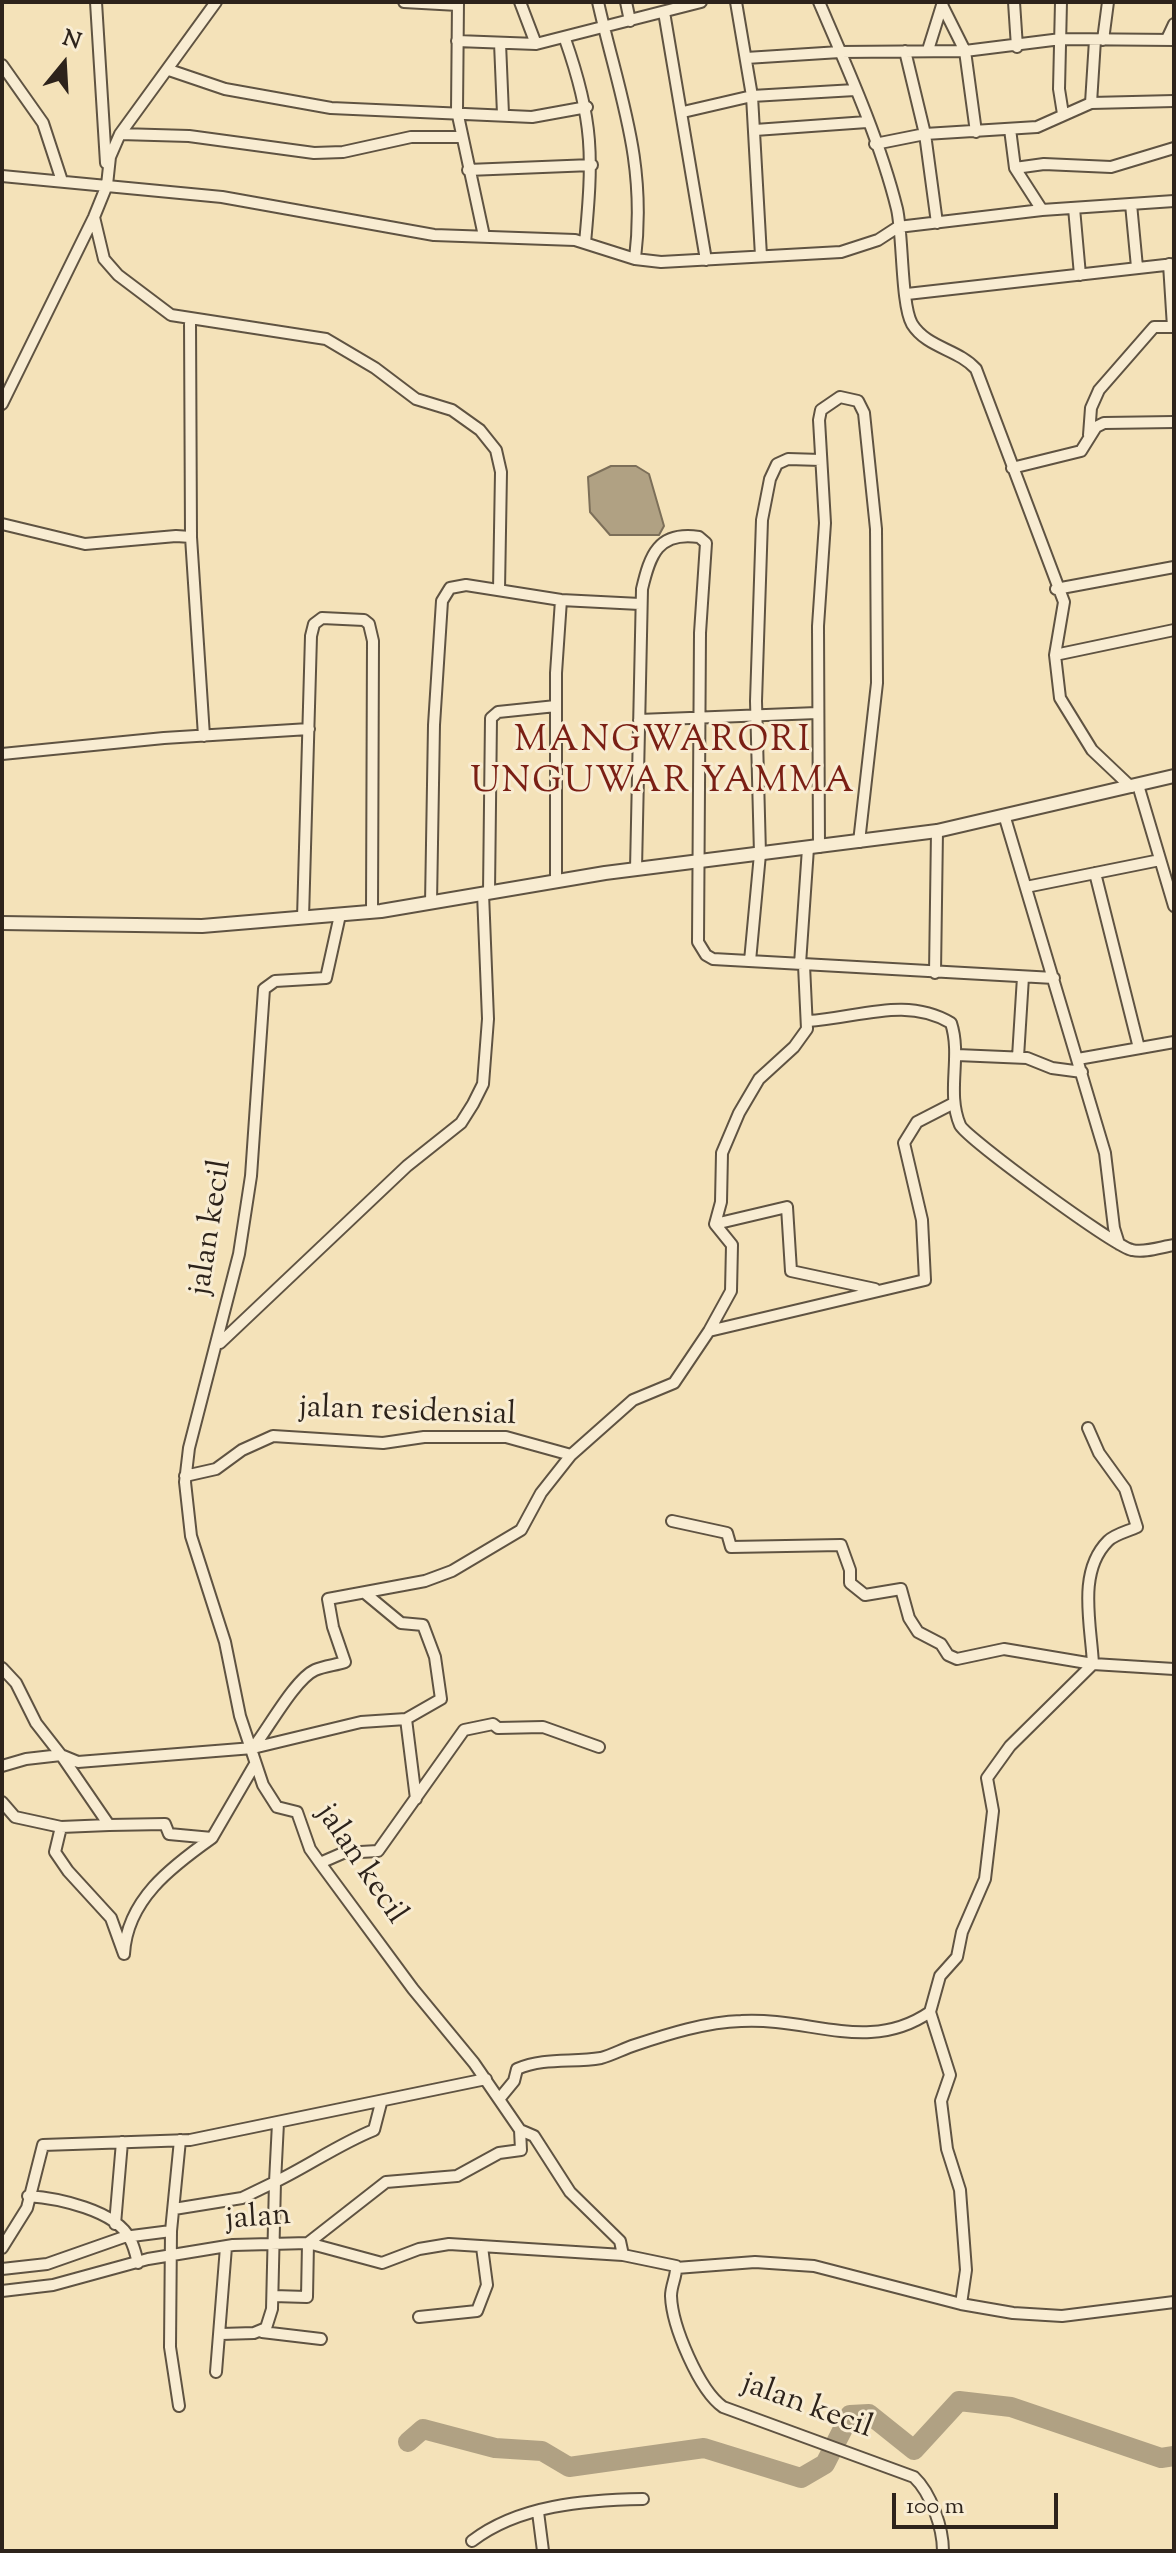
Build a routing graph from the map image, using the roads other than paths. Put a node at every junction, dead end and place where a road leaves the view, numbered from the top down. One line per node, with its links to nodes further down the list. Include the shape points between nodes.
1 (96, 2): 57 (street)
2 (216, 2): 33 (street)
3 (404, 2): 14 (street)
4 (520, 2): 25 (street)
5 (598, 2): 18 (street)
6 (626, 2): 16 (street)
7 (736, 2): 31 (street)
8 (819, 2): 30 (street)
9 (1014, 2): 26 (street)
10 (1061, 2): 20 (street)
11 (1108, 2): 21 (street)
12 (696, 3): 15 (street)
13 (943, 3): 27 (street); 29 (street)
14 (458, 4): 23 (street)
15 (664, 12): 16 (street); 40 (street)
16 (630, 21): 18 (street)
17 (1174, 24): 22 (street)
18 (604, 28): 19 (street); 68 (street, via 633,143 639,207)
19 (565, 39): 25 (street); 38 (street)
20 (1061, 39): 21 (street); 26 (street); 42 (street)
21 (1099, 40): 22 (street); 37 (street)
22 (1170, 40)
23 (457, 41): 24 (street); 39 (street)
24 (500, 43): 25 (street); 41 (street)
25 (536, 44)
26 (1017, 47): 29 (street)
27 (928, 50): 28 (street); 29 (street)
28 (905, 51): 30 (street); 48 (street)
29 (965, 51): 46 (street)
30 (840, 52): 31 (street); 34 (street)
31 (746, 58): 35 (street)
32 (2, 65): 56 (street, via 43,123)
33 (169, 70): 39 (street, via 279,101 331,108); 47 (street)
34 (855, 90): 35 (street); 43 (street)
35 (752, 96): 40 (street); 45 (street)
36 (1174, 101): 37 (street)
37 (1091, 103): 42 (street)
38 (587, 107): 41 (street, via 532,117); 52 (street)
39 (457, 111): 41 (street); 49 (street)
40 (683, 112): 69 (street)
41 (503, 114)
42 (1063, 114): 44 (street, via 1041,126)
43 (867, 122): 45 (street); 50 (street)
44 (1010, 129): 46 (street); 53 (street)
45 (755, 130): 67 (street)
46 (976, 132): 48 (street)
47 (120, 134): 49 (street, via 189,136 314,153 411,137); 57 (street, via 110,157)
48 (925, 134): 50 (street); 63 (street)
49 (461, 137): 54 (street)
50 (875, 144): 64 (street)
51 (1174, 148): 53 (street, via 1111,167)
52 (592, 165): 54 (street); 66 (street)
53 (1015, 168): 61 (street)
54 (468, 170): 65 (street)
55 (2, 176): 56 (street)
56 (62, 181): 57 (street)
57 (107, 185): 62 (street); 65 (street, via 222,197 417,233)
58 (1174, 201): 59 (street)
59 (1131, 204): 60 (street); 71 (street)
60 (1074, 208): 61 (street); 72 (street)
61 (1042, 210): 63 (street)
62 (94, 217): 74 (street, via 99,247 118,275 171,315); 75 (street)
63 (937, 223): 64 (street)
64 (898, 227): 67 (street, via 841,252); 73 (street)
65 (484, 236): 66 (street)
66 (585, 243): 68 (street)
67 (761, 256): 69 (street)
68 (635, 259): 69 (street)
69 (706, 260)
70 (1171, 264): 71 (street); 77 (street, via 1173,327 1154,327 1099,390)
71 (1137, 267): 72 (street)
72 (1080, 275): 73 (street)
73 (907, 294): 79 (street, via 908,316 920,334 976,369)
74 (190, 320): 81 (street); 84 (street, via 326,339 416,399 467,418 496,450 501,472)
75 (2, 404)
76 (1174, 422): 77 (street, via 1104,423)
77 (1089, 435): 79 (street, via 1081,451)
78 (821, 460): 90 (street, via 825,523); 91 (street, via 783,460 770,479 758,578); 101 (street, via 821,410 840,397 858,401 864,413 877,554 877,683)
79 (1012, 468): 83 (street)
80 (2, 524): 81 (street, via 85,544)
81 (191, 537): 95 (street)
82 (1174, 567): 83 (street)
83 (1056, 589): 88 (street, via 1064,609)
84 (499, 590): 85 (street); 111 (street, via 450,588 442,601)
85 (561, 600): 86 (street); 89 (street)
86 (640, 604): 92 (street, via 649,559 659,543 692,536 704,539); 93 (street)
87 (1174, 630): 88 (street)
88 (1055, 655): 98 (street, via 1056,685 1070,717 1104,765)
89 (556, 706): 108 (street); 110 (street, via 498,712 491,718)
90 (817, 713): 91 (street); 102 (street)
91 (757, 714): 92 (street); 103 (street)
92 (700, 716): 93 (street); 105 (street)
93 (639, 720): 106 (street)
94 (309, 729): 95 (street); 113 (street, via 314,624 322,618 364,620 373,641); 115 (street)
95 (204, 736): 96 (street)
96 (2, 754)
97 (1174, 776): 98 (street)
98 (1135, 786): 99 (street); 104 (street)
99 (1005, 818): 100 (street); 109 (street)
100 (937, 831): 101 (street); 119 (street)
101 (859, 842): 102 (street)
102 (813, 848): 103 (street); 118 (street)
103 (760, 854): 105 (street); 117 (street)
104 (1160, 860): 107 (street); 112 (street)
105 (700, 861): 106 (street); 117 (street, via 701,949 713,959)
106 (636, 869): 108 (street)
107 (1095, 873): 109 (street); 124 (street)
108 (556, 881): 110 (street)
109 (1026, 887): 121 (street)
110 (486, 893): 111 (street); 135 (street, via 488,1019 483,1084 473,1104 461,1123 407,1166)
111 (431, 903): 113 (street)
112 (1174, 906)
113 (372, 911): 114 (street)
114 (340, 915): 115 (street); 135 (street, jalan kecil, via 326,978 275,981 264,989 251,1176)
115 (303, 918): 116 (street, via 147,928)
116 (2, 923)
117 (750, 961): 118 (street)
118 (802, 964): 119 (street); 122 (street)
119 (935, 973): 120 (street)
120 (1023, 977): 121 (street); 126 (street)
121 (1054, 978): 127 (street)
122 (808, 1021): 125 (street, via 906,1007 932,1012 951,1023); 130 (street, via 802,1039 759,1079 739,1113 722,1153)
123 (1174, 1042): 124 (street)
124 (1139, 1048): 127 (street)
125 (957, 1055): 126 (street); 129 (street)
126 (1018, 1057): 128 (street)
127 (1078, 1059): 128 (street)
128 (1082, 1072): 131 (street, via 1105,1153)
129 (952, 1104): 131 (street, via 970,1139); 133 (street, via 917,1122 904,1143 922,1220 925,1280)
130 (715, 1224): 133 (street, via 787,1207 791,1271); 134 (street, via 732,1245 731,1291)
131 (1119, 1244): 132 (street, via 1140,1251)
132 (1174, 1245)
133 (881, 1291): 134 (street)
134 (709, 1331): 137 (street, via 674,1383 633,1400)
135 (218, 1344): 138 (street, jalan kecil)
136 (1088, 1428): 141 (street, via 1125,1489 1137,1527 1110,1539 1092,1564 1088,1583)
137 (571, 1455): 138 (street, jalan residensial, via 506,1437 383,1443 273,1436 216,1469); 140 (street, via 521,1530 452,1571)
138 (185, 1476): 146 (street, jalan kecil, via 191,1536)
139 (672, 1521): 141 (street, via 727,1533 731,1547 841,1545 850,1583 865,1595 901,1589 918,1632 957,1659 1004,1649)
140 (366, 1594): 144 (street, via 401,1623 423,1625 435,1657 441,1699); 146 (street, via 328,1599 345,1662 315,1670 296,1684)
141 (1093, 1664): 143 (street); 156 (street, via 1010,1746 987,1778 993,1811 985,1879 957,1957 940,1976)
142 (2, 1668): 147 (street)
143 (1174, 1669)
144 (406, 1719): 146 (street, via 361,1722); 150 (street)
145 (599, 1747): 150 (street, via 543,1727 478,1725 464,1730)
146 (253, 1748): 147 (street, via 78,1762); 148 (street, jalan kecil)
147 (61, 1755): 149 (street); 152 (street)
148 (255, 1762): 154 (street); 155 (street, jalan kecil, via 277,1807 297,1812)
149 (2, 1766)
150 (416, 1799): 155 (street, via 378,1851 343,1853)
151 (2, 1802): 153 (street, via 15,1817)
152 (109, 1825): 153 (street); 154 (street, via 165,1824 169,1834)
153 (61, 1827): 154 (street, via 55,1852 111,1918 124,1954 125,1932 167,1869)
154 (212, 1838)
155 (320, 1863): 157 (street, jalan kecil)
156 (930, 2012): 158 (street, via 907,2028 868,2035 769,2021 693,2029 603,2057 537,2061 517,2069); 183 (street, via 950,2075 941,2101 947,2149 960,2190 966,2270)
157 (486, 2079): 158 (street, jalan kecil); 159 (street)
158 (500, 2098): 161 (street, jalan kecil)
159 (381, 2103): 160 (street); 164 (street, jalan, via 374,2130)
160 (278, 2123): 162 (street); 164 (street, jalan)
161 (520, 2130): 171 (street, jalan, via 521,2150 499,2153 457,2176 386,2182); 175 (street, jalan kecil, via 534,2136 570,2192 620,2241)
162 (180, 2140): 163 (street); 166 (street)
163 (122, 2142): 165 (street, via 43,2145); 167 (street)
164 (275, 2182): 166 (street, jalan, via 242,2198); 170 (street)
165 (28, 2196): 167 (street, via 64,2198); 174 (street, via 22,2219)
166 (174, 2209): 168 (street)
167 (115, 2224): 169 (street)
168 (171, 2231): 169 (street); 176 (street)
169 (129, 2236): 177 (street); 179 (street, via 67,2259)
170 (275, 2242): 171 (street, jalan); 172 (street, jalan); 181 (street)
171 (308, 2243): 173 (street, via 382,2263 449,2244); 181 (street, via 307,2297)
172 (226, 2247): 176 (street, jalan); 186 (street)
173 (482, 2247): 175 (street); 184 (street, via 487,2285 477,2311)
174 (2, 2248)
175 (623, 2255): 178 (street, via 673,2263)
176 (172, 2256): 177 (street, jalan); 189 (street, via 170,2347)
177 (138, 2263): 180 (street, jalan, via 53,2285)
178 (676, 2268): 183 (street, via 755,2262 814,2266); 194 (street, jalan kecil, via 672,2304 683,2342 714,2401 914,2477 926,2491)
179 (2, 2269)
180 (2, 2291)
181 (273, 2296): 185 (street)
182 (1174, 2302): 183 (street, via 1062,2316)
183 (961, 2304)
184 (419, 2317)
185 (262, 2332): 186 (street); 187 (street)
186 (221, 2334): 188 (street)
187 (321, 2339)
188 (216, 2372)
189 (179, 2406)
190 (643, 2499): 191 (street, via 586,2500)
191 (538, 2512): 192 (street, via 495,2523); 193 (street)
192 (472, 2541)
193 (543, 2551)
194 (943, 2551)

